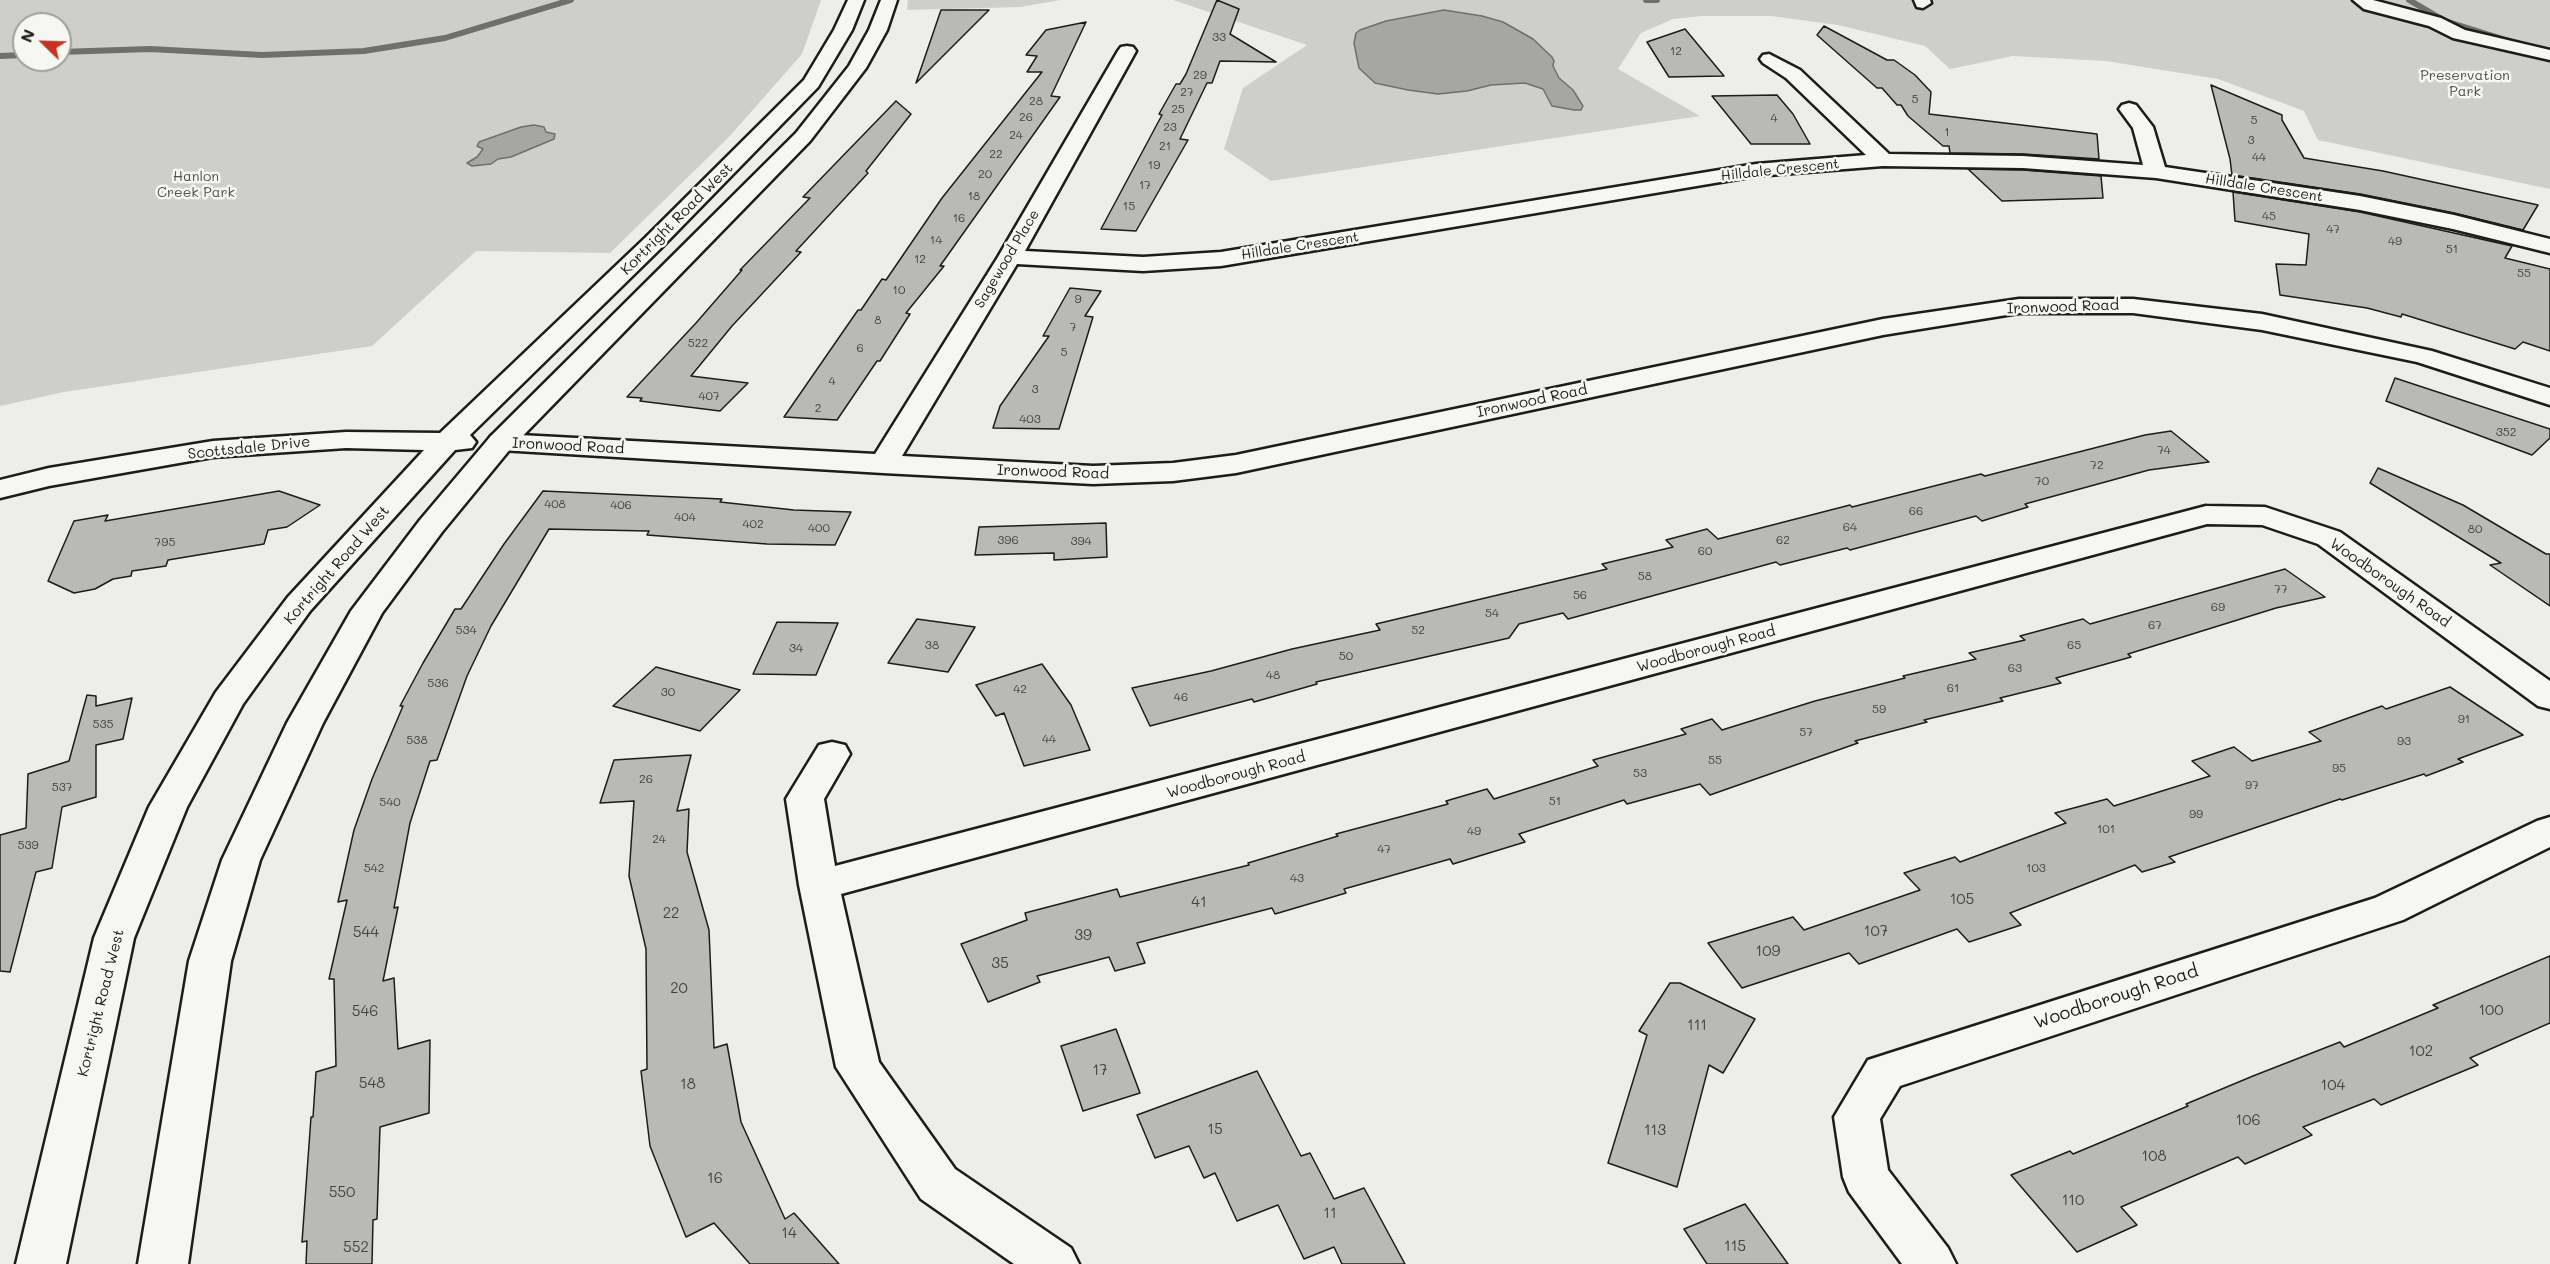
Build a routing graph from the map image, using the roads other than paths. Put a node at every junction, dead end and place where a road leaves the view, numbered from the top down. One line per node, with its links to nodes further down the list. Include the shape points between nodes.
1 (856, 0): 13 (street, Kortright Road West, via 812,82)
2 (889, 0): 14 (street, Kortright Road West, via 857,68 803,137)
3 (2361, 0): 5 (street, via 2435,22 2459,34)
4 (1127, 51): 11 (street, Sagewood Place)
5 (2550, 55)
6 (1769, 59): 8 (street, via 1793,74)
7 (2129, 109): 9 (street, via 2143,127)
8 (1882, 160): 9 (street, Hilldale Crescent, via 2024,162); 11 (street, Hilldale Crescent, via 1756,170 1221,259 1143,264)
9 (2156, 172): 10 (street, Hilldale Crescent, via 2360,202)
10 (2550, 246)
11 (1010, 257): 15 (street, Sagewood Place)
12 (2550, 396): 15 (street, Ironwood Road, via 2423,356 2262,322 2133,306 2019,306 1883,327 1236,464 1173,472 1093,475)
13 (447, 442): 14 (street, Scottsdale Drive); 16 (street, Scottsdale Drive, via 346,440 213,449); 21 (street, Kortright Road West, via 299,604 228,700 168,807 114,938)
14 (501, 442): 15 (street, Ironwood Road); 22 (street, Kortright Road West, via 367,611 305,723 241,860 210,961)
15 (883, 464)
16 (0, 489)
17 (2550, 698): 20 (street, Woodborough Road, via 2329,538 2265,516 2206,514)
18 (832, 754): 20 (street, via 805,799)
19 (2550, 831): 24 (street, Woodborough Road, via 2389,909 1884,1073 1857,1117 1866,1177)
20 (819, 885): 23 (street, via 858,1067 938,1184)
21 (41, 1264)
22 (163, 1264)
23 (1054, 1264)
24 (1931, 1264)

